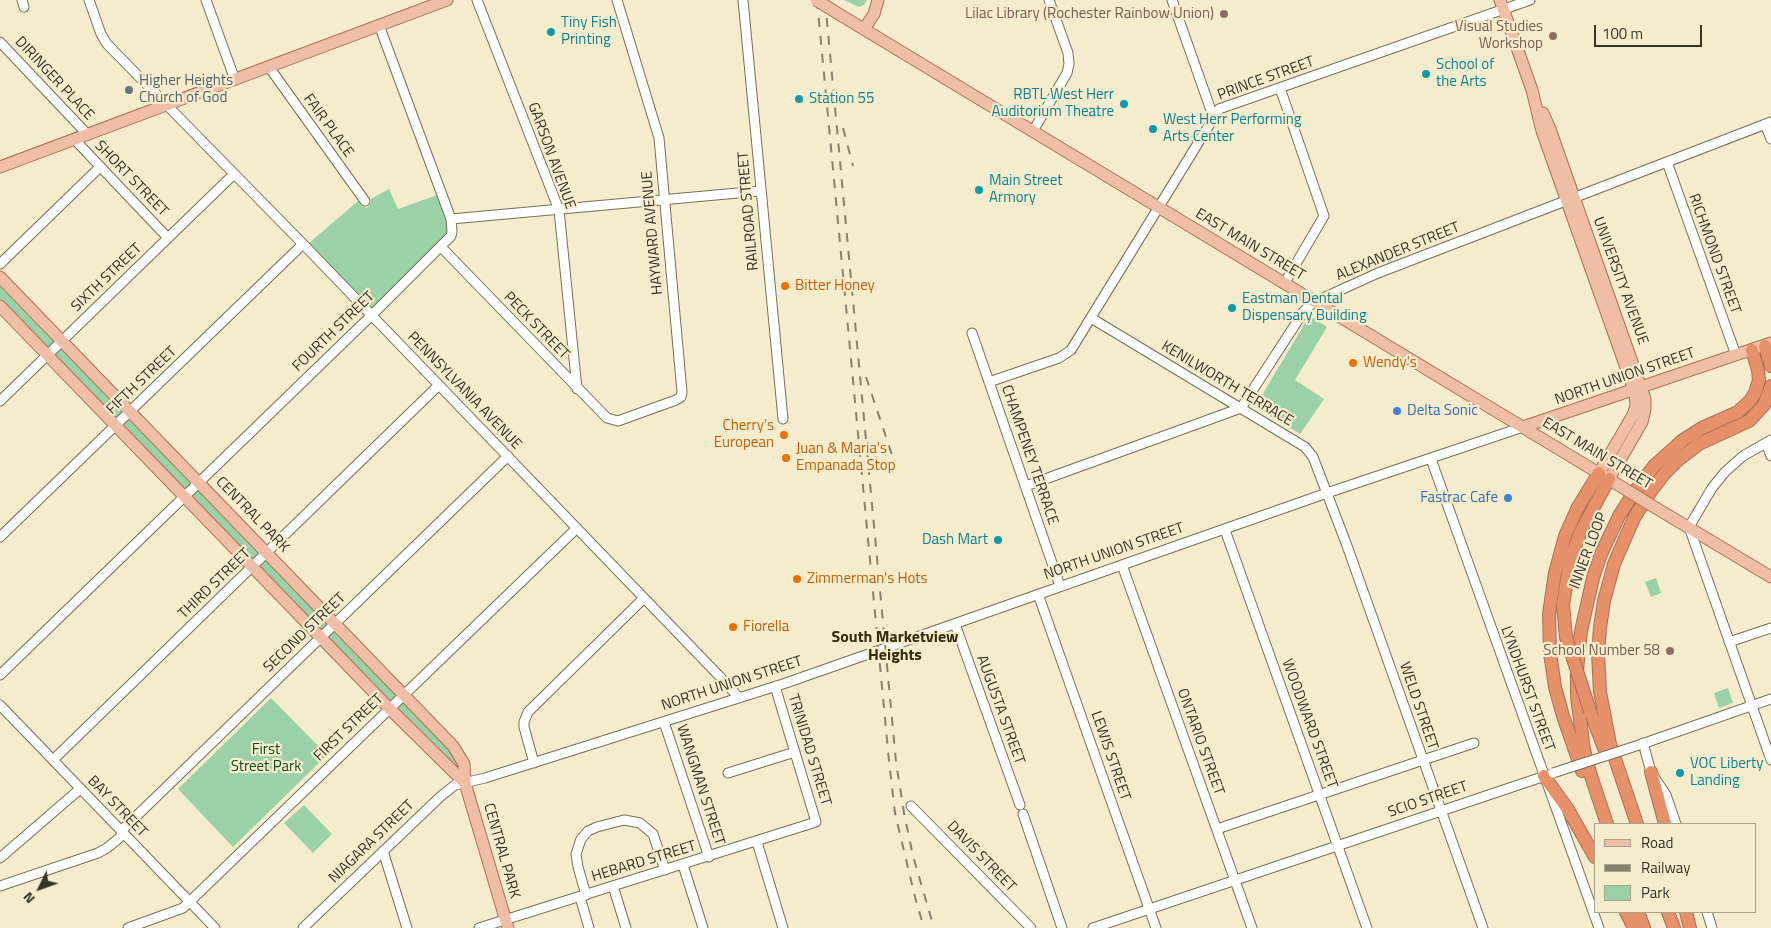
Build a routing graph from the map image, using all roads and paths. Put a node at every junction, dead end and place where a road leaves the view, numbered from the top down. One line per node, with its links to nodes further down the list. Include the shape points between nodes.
1 (89, 0): 19 (street, PENNSYLVANIA AVENUE, via 104,39)
2 (206, 0): 17 (street)
3 (447, 0): 13 (main road)
4 (477, 0): 35 (street, GARSON AVENUE)
5 (617, 0): 31 (street, HAYWARD AVENUE, via 658,133)
6 (743, 0): 30 (street, RAILROAD STREET)
7 (816, 0): 14 (main road, EAST MAIN STREET, bridge)
8 (878, 0): 14 (main road)
9 (1049, 0): 22 (street, via 1068,53 1068,68)
10 (1172, 0): 20 (street)
11 (1530, 0): 12 (street, PRINCE STREET)
12 (1501, 5): 18 (street, PRINCE STREET); 32 (main road, UNIVERSITY AVENUE, via 1550,129)
13 (379, 26): 16 (main road); 36 (street)
14 (864, 29): 22 (main road, EAST MAIN STREET)
15 (0, 42): 23 (street, DIRINGER PLACE)
16 (269, 68): 17 (main road); 33 (street, FAIR PLACE)
17 (235, 80): 19 (main road)
18 (1280, 88): 20 (street, PRINCE STREET, via 1219,109); 42 (street, via 1324,216)
19 (166, 105): 23 (main road); 29 (street, PENNSYLVANIA AVENUE)
20 (1213, 116): 34 (street, PRINCE STREET)
21 (1768, 123): 24 (street); 26 (street, ALEXANDER STREET)
22 (1033, 132): 34 (main road, EAST MAIN STREET)
23 (88, 135): 25 (main road)
24 (1771, 139)
25 (74, 140): 27 (main road); 28 (street, SHORT STREET)
26 (1666, 162): 32 (street, ALEXANDER STREET); 52 (street, RICHMOND STREET)
27 (0, 167)
28 (100, 167): 37 (street, SHORT STREET); 40 (street)
29 (234, 174): 37 (street, SIXTH STREET); 38 (street, PENNSYLVANIA AVENUE)
30 (760, 191): 31 (street); 62 (street, RAILROAD STREET)
31 (664, 200): 35 (street); 63 (street, HAYWARD AVENUE, via 682,395 676,400)
32 (1571, 200): 43 (street, ALEXANDER STREET, via 1378,273); 58 (main road, UNIVERSITY AVENUE)
33 (365, 201)
34 (1159, 208): 42 (main road, EAST MAIN STREET); 46 (street, PRINCE STREET)
35 (559, 210): 36 (street); 57 (street, GARSON AVENUE)
36 (451, 219): 39 (street, FOURTH STREET, via 451,236)
37 (168, 238): 48 (street, SIXTH STREET)
38 (303, 244): 45 (street, PENNSYLVANIA AVENUE); 61 (street, FIFTH STREET)
39 (441, 247): 45 (street, FOURTH STREET); 57 (street, PECK STREET)
40 (0, 264)
41 (0, 277): 48 (main road, CENTRAL PARK)
42 (1284, 284): 43 (main road, EAST MAIN STREET)
43 (1314, 302): 60 (street, ALEXANDER STREET, via 1304,311); 65 (main road, EAST MAIN STREET)
44 (0, 306): 51 (main road, CENTRAL PARK)
45 (371, 316): 55 (street, PENNSYLVANIA AVENUE); 71 (street, FOURTH STREET)
46 (1091, 318): 54 (street, PRINCE STREET, via 1064,356); 60 (street, KENILWORTH TERRACE)
47 (972, 333): 54 (street, CHAMPENEY TERRACE)
48 (62, 341): 51 (street, SIXTH STREET); 61 (main road, CENTRAL PARK)
49 (1768, 344): 50 (main road, NORTH UNION STREET); 53 (highway)
50 (1752, 350): 52 (main road, NORTH UNION STREET); 117 (highway, INNER LOOP, via 1759,375 1757,389 1750,401 1735,414 1689,436 1660,459 1619,516 1593,578 1581,630 1577,696 1584,750)
51 (48, 355): 59 (street, SIXTH STREET); 64 (main road, CENTRAL PARK)
52 (1736, 355): 58 (main road, NORTH UNION STREET)
53 (1771, 366)
54 (989, 382): 72 (street, CHAMPENEY TERRACE)
55 (439, 386): 67 (street, PENNSYLVANIA AVENUE); 79 (street, THIRD STREET)
56 (1771, 386): 118 (highway, INNER LOOP, via 1764,405 1750,421 1699,444 1664,474 1628,529 1612,570 1600,634 1600,692 1610,744)
57 (577, 389): 63 (street, PECK STREET)
58 (1638, 389): 65 (main road, NORTH UNION STREET); 70 (main road, UNIVERSITY AVENUE, via 1646,404 1644,418)
59 (0, 401)
60 (1241, 408): 72 (street); 73 (street, KENILWORTH TERRACE, via 1305,447 1316,463)
61 (131, 411): 64 (street, FIFTH STREET); 71 (main road, CENTRAL PARK)
62 (783, 419)
63 (613, 421)
64 (116, 426): 74 (main road, CENTRAL PARK); 78 (street, FIFTH STREET)
65 (1523, 427): 69 (street, NORTH UNION STREET); 70 (main road, EAST MAIN STREET)
66 (1768, 442): 68 (street); 75 (street, via 1743,456 1725,472)
67 (508, 456): 76 (street, PENNSYLVANIA AVENUE); 86 (street, SECOND STREET)
68 (1771, 456)
69 (1430, 459): 73 (street, NORTH UNION STREET); 109 (street, LYNDHURST STREET)
70 (1604, 476): 75 (main road, EAST MAIN STREET, bridge); 116 (highway, via 1574,513 1552,586 1548,629 1560,708); 119 (highway, bridge, via 1570,560 1563,605 1566,637 1590,711)
71 (200, 482): 74 (street, FOURTH STREET); 79 (main road, CENTRAL PARK)
72 (1026, 486): 83 (street, CHAMPENEY TERRACE)
73 (1327, 493): 77 (street, NORTH UNION STREET); 104 (street, WELD STREET)
74 (184, 497): 81 (main road, CENTRAL PARK); 91 (street, FOURTH STREET)
75 (1689, 527): 82 (main road, EAST MAIN STREET); 90 (street)
76 (577, 528): 85 (street, PENNSYLVANIA AVENUE); 93 (street, FIRST STREET)
77 (1224, 530): 80 (street, NORTH UNION STREET); 112 (street, WOODWARD STREET)
78 (0, 537)
79 (267, 552): 81 (street, THIRD STREET); 86 (main road, CENTRAL PARK)
80 (1122, 565): 83 (street, NORTH UNION STREET); 122 (street, ONTARIO STREET)
81 (253, 566): 89 (main road, CENTRAL PARK); 103 (street, THIRD STREET)
82 (1771, 577)
83 (1060, 586): 84 (street, NORTH UNION STREET)
84 (1038, 594): 87 (street, NORTH UNION STREET); 137 (street, LEWIS STREET)
85 (644, 598): 94 (street, PENNSYLVANIA AVENUE); 106 (street, via 528,712 524,727)
86 (335, 623): 89 (street, SECOND STREET); 93 (main road, CENTRAL PARK)
87 (955, 624): 92 (street, NORTH UNION STREET); 156 (street, AUGUSTA STREET)
88 (1771, 628): 90 (street)
89 (321, 637): 98 (main road, CENTRAL PARK); 123 (street, SECOND STREET)
90 (1729, 642): 97 (street)
91 (0, 674)
92 (776, 686): 94 (street, NORTH UNION STREET); 102 (street, TRINIDAD STREET)
93 (403, 694): 98 (street, FIRST STREET); 110 (main road, CENTRAL PARK, via 462,758)
94 (739, 698): 99 (street, NORTH UNION STREET)
95 (1771, 699): 97 (street, SCIO STREET)
96 (0, 706): 103 (street, BAY STREET)
97 (1752, 706): 101 (street, SCIO STREET); 105 (street)
98 (389, 708): 110 (main road, CENTRAL PARK); 136 (street, FIRST STREET)
99 (664, 722): 106 (street, NORTH UNION STREET); 128 (street, WANGMAN STREET)
100 (1474, 743): 104 (street)
101 (1641, 744): 107 (street); 109 (street, SCIO STREET, bridge)
102 (795, 752): 108 (street); 115 (street, TRINIDAD STREET)
103 (53, 760): 111 (street, BAY STREET)
104 (1423, 760): 112 (street); 114 (street, WELD STREET)
105 (1771, 760)
106 (534, 762): 110 (street, NORTH UNION STREET)
107 (1651, 772): 120 (highway); 121 (street, via 1666,795)
108 (728, 773)
109 (1548, 774): 114 (street, SCIO STREET); 127 (highway); 138 (street, LYNDHURST STREET)
110 (465, 783): 126 (street, NIAGARA STREET, via 448,790); 145 (main road, CENTRAL PARK)
111 (80, 789): 123 (street, BAY STREET); 129 (street)
112 (1319, 796): 122 (street); 125 (street, WOODWARD STREET)
113 (912, 806): 155 (street, DAVIS STREET)
114 (1440, 810): 125 (street, SCIO STREET); 161 (street, WELD STREET)
115 (816, 822): 124 (street, HEBARD STREET)
116 (1603, 823)
117 (1607, 823)
118 (1636, 823)
119 (1636, 823)
120 (1664, 823)
121 (1676, 823)
122 (1218, 829): 132 (street, ONTARIO STREET)
123 (122, 833): 133 (street, SECOND STREET, via 98,853); 136 (street, BAY STREET)
124 (757, 842): 128 (street, HEBARD STREET); 154 (street)
125 (1338, 846): 132 (street, SCIO STREET); 160 (street, WOODWARD STREET)
126 (383, 851): 148 (street, NIAGARA STREET); 149 (street)
127 (1594, 856)
128 (709, 857): 130 (street, HEBARD STREET)
129 (0, 858)
130 (683, 864): 131 (street, HEBARD STREET); 153 (street)
131 (666, 870): 134 (street, HEBARD STREET); 135 (street, via 653,834 640,823 624,820 597,827 581,839 576,854)
132 (1236, 880): 137 (street, SCIO STREET); 159 (street, ONTARIO STREET)
133 (0, 886)
134 (613, 886): 135 (street, HEBARD STREET); 152 (street)
135 (583, 896): 145 (street, HEBARD STREET); 151 (street)
136 (189, 902): 146 (street, FIRST STREET, via 183,908); 147 (street, BAY STREET)
137 (1150, 909): 157 (street, SCIO STREET); 158 (street, LEWIS STREET)
138 (1594, 913)
139 (1594, 913): 162 (street, LYNDHURST STREET)
140 (1626, 913): 163 (highway)
141 (1638, 913): 164 (highway)
142 (1668, 913): 165 (highway)
143 (1686, 913): 166 (highway)
144 (1707, 913): 167 (street)
145 (507, 924): 150 (street, HEBARD STREET)
146 (128, 928)
147 (214, 928)
148 (303, 928)
149 (407, 928)
150 (480, 928)
151 (589, 928)
152 (626, 928)
153 (703, 928)
154 (783, 928)
155 (1031, 928)
156 (1062, 928)
157 (1093, 928)
158 (1156, 928)
159 (1252, 928)
160 (1367, 928)
161 (1483, 928)
162 (1599, 928)
163 (1634, 928)
164 (1644, 928)
165 (1674, 928)
166 (1690, 928)
167 (1712, 928)

